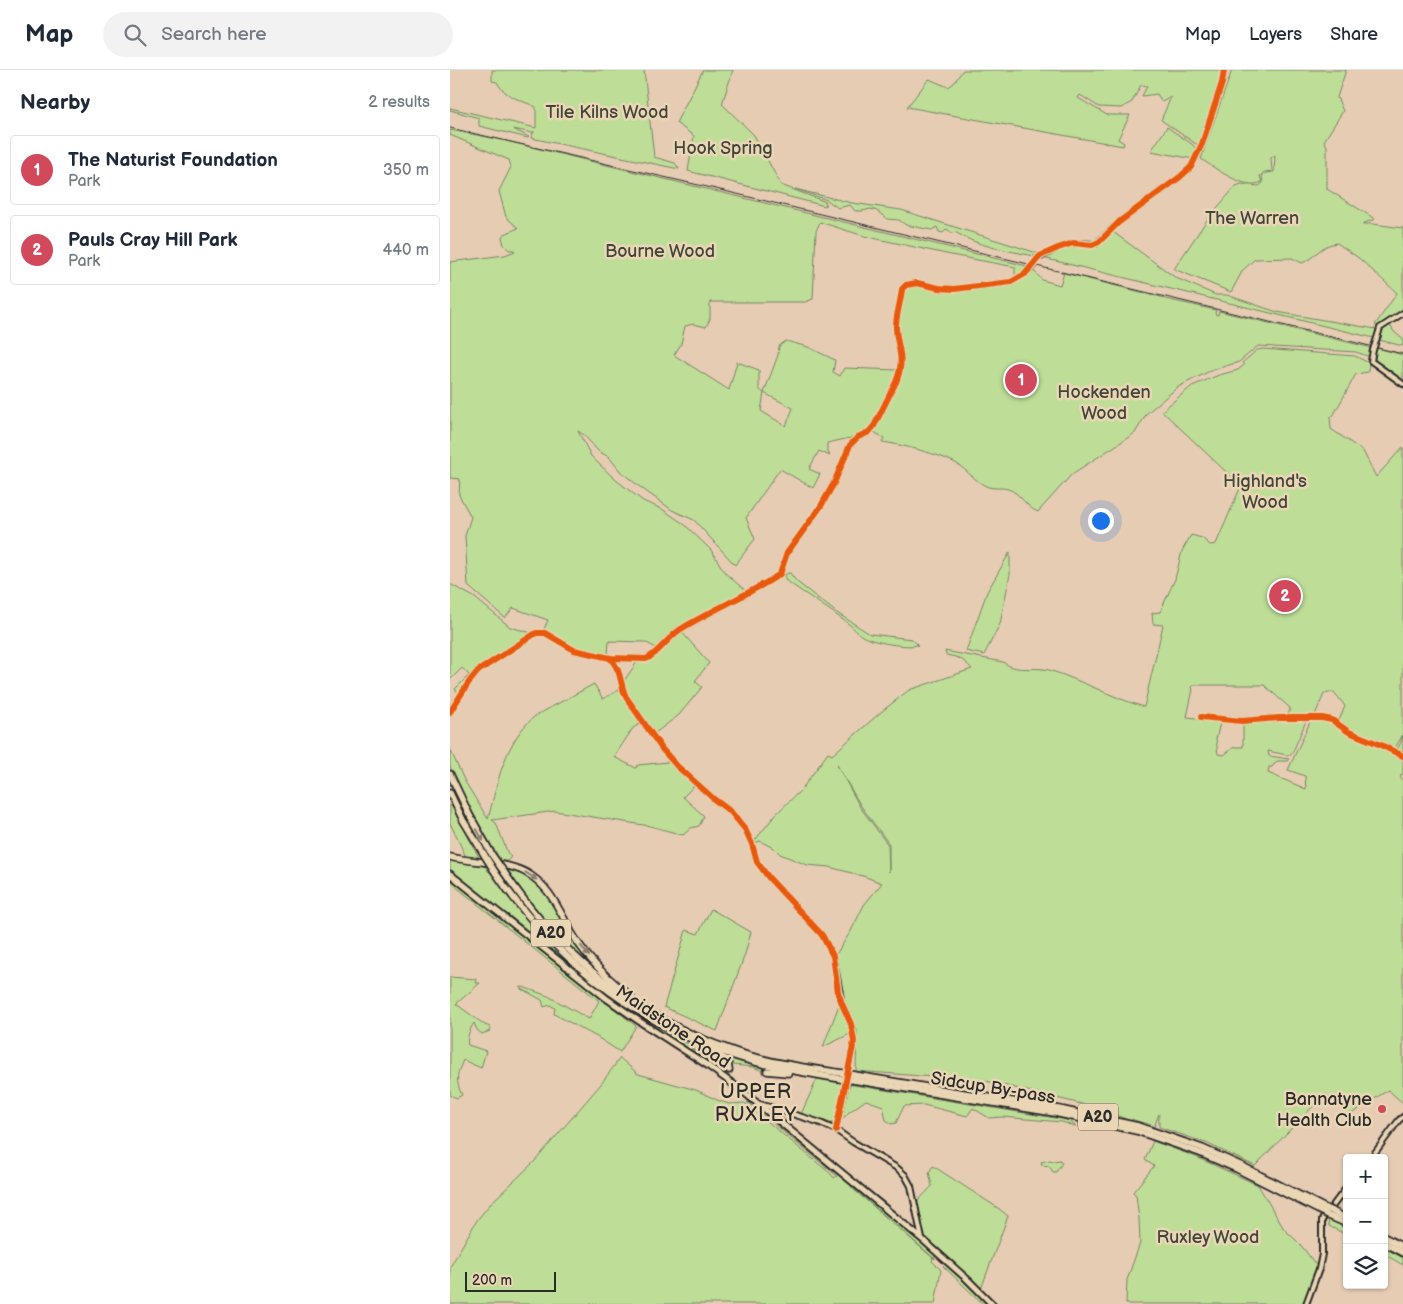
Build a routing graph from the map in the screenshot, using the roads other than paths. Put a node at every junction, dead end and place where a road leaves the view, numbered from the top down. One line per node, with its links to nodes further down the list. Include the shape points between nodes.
1 (1224, 70): 2 (street, via 1200,149 1187,172 1119,222 1096,244 1073,243)
2 (1037, 259)
3 (1033, 266): 7 (street, via 1011,282 954,289 906,284 902,289 896,324 902,358 899,375 874,426 850,445 834,483 789,549 780,574 679,630 651,657)
4 (1403, 313): 5 (street, bridge, via 1380,328 1371,361)
5 (1403, 384)
6 (610, 658): 7 (street); 8 (street); 9 (street, via 574,650 545,634 536,633 478,671)
7 (621, 660): 8 (street)
8 (618, 667): 21 (street, via 622,690 662,749 690,778 731,812 745,829 757,862 822,935 833,956 842,1004 854,1041)
9 (450, 712)
10 (1201, 717): 11 (street, via 1242,721 1322,718)
11 (1403, 756)
12 (450, 774): 16 (highway, A20, one-way to 16, bridge, via 492,855 531,910 548,931)
13 (450, 793): 16 (highway, A20, bridge, via 484,856 511,897 540,931 579,968)
14 (450, 857): 17 (highway, A20, one-way to 17, via 508,866 537,880 550,893 593,960 629,995)
15 (450, 874): 24 (main road, Maidstone Road, via 606,998 707,1064)
16 (607, 987): 17 (highway, A20); 18 (highway, A20, via 635,1009)
17 (665, 1020): 21 (highway, A20, via 737,1052)
18 (670, 1029): 19 (highway, via 724,1057); 22 (highway, A20, via 747,1060)
19 (729, 1070)
20 (767, 1071): 22 (highway)
21 (843, 1074): 22 (highway, A20); 29 (highway, Sidcup By-pass / A20, bridge, via 1137,1131 1200,1153)
22 (830, 1077)
23 (846, 1084): 26 (street)
24 (757, 1103): 26 (street); 32 (main road, Maidstone Road)
25 (1403, 1117): 27 (street)
26 (836, 1130): 32 (street, via 905,1175 911,1186)
27 (1374, 1154)
28 (1343, 1192): 38 (street, via 1322,1220 1320,1269)
29 (1328, 1212): 30 (highway, Sidcup By-pass / A20); 31 (highway, Sidcup By-pass / A20)
30 (1343, 1218)
31 (1343, 1221)
32 (922, 1239): 37 (main road, Maidstone Road)
33 (1388, 1239): 35 (highway)
34 (1386, 1244): 36 (highway)
35 (1403, 1247)
36 (1403, 1253)
37 (992, 1304)
38 (1306, 1304)

